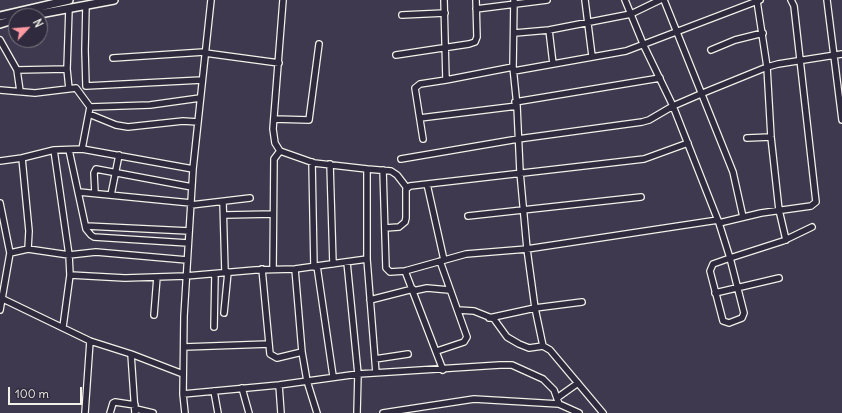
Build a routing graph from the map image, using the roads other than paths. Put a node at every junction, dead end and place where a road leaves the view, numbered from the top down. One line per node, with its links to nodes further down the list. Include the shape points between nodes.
1 (69, 0): 23 (main road)
2 (114, 0): 16 (main road)
3 (211, 0): 34 (street)
4 (283, 0): 41 (street)
5 (444, 0): 20 (street)
6 (476, 0): 18 (street)
7 (547, 0): 15 (street)
8 (585, 0): 24 (street)
9 (625, 0): 21 (street)
10 (660, 0): 21 (street)
11 (664, 0): 26 (street)
12 (758, 0): 26 (street); 28 (street)
13 (792, 0): 40 (street)
14 (827, 0): 36 (street)
15 (514, 2): 18 (street); 27 (street)
16 (86, 5): 17 (main road); 50 (street)
17 (69, 8): 19 (main road); 44 (street)
18 (476, 10): 32 (street, via 477,37 474,42)
19 (48, 12)
20 (445, 13): 22 (street); 32 (street)
21 (631, 14): 24 (street); 31 (street)
22 (402, 15)
23 (0, 16)
24 (587, 24): 25 (street); 38 (street)
25 (549, 30): 27 (street); 42 (street)
26 (677, 31): 31 (street); 55 (street)
27 (515, 33): 45 (street)
28 (763, 33): 33 (street, via 735,40); 43 (street)
29 (0, 40): 46 (street)
30 (319, 44): 61 (street, via 308,120)
31 (644, 46): 38 (street, via 613,54); 47 (street)
32 (446, 47): 37 (street); 49 (street)
33 (711, 50)
34 (205, 53): 39 (street); 41 (street); 48 (street)
35 (842, 54): 36 (street)
36 (834, 55): 40 (street); 62 (street)
37 (396, 56)
38 (592, 56): 42 (street)
39 (113, 58)
40 (800, 60): 43 (street); 96 (street, via 816,202 810,206)
41 (279, 63): 61 (street)
42 (553, 64): 45 (street)
43 (767, 67): 55 (street); 64 (street)
44 (67, 69): 46 (street); 52 (street)
45 (514, 69): 49 (street); 57 (street)
46 (17, 70): 54 (street)
47 (660, 78): 57 (street); 58 (street)
48 (202, 80): 50 (street); 56 (street)
49 (446, 80): 60 (street, via 415,88)
50 (86, 86): 51 (street)
51 (76, 88): 52 (street); 59 (street)
52 (69, 89): 54 (street, via 34,93)
53 (0, 90): 54 (street)
54 (20, 91)
55 (703, 93): 58 (street); 100 (street, via 734,172)
56 (200, 98): 59 (street); 63 (street)
57 (516, 104): 60 (street); 67 (street)
58 (673, 106): 67 (street, via 642,122); 68 (street)
59 (89, 111): 63 (street, via 116,125 128,127); 69 (street)
60 (420, 118): 66 (street)
61 (274, 119): 72 (street, via 276,143)
62 (842, 120)
63 (198, 122): 79 (street)
64 (771, 137): 65 (street); 96 (street)
65 (747, 138)
66 (423, 139)
67 (518, 139): 75 (street); 82 (street)
68 (688, 143): 82 (street, via 644,159); 101 (street)
69 (82, 149): 71 (street); 73 (street)
70 (54, 150): 71 (street); 74 (street); 111 (street)
71 (69, 150): 87 (street)
72 (280, 151): 77 (street); 97 (street, via 274,159)
73 (118, 156): 79 (street); 83 (street)
74 (22, 158): 76 (street); 108 (street, via 29,231)
75 (401, 159)
76 (0, 161)
77 (312, 162): 78 (street); 118 (street)
78 (330, 164): 80 (street); 117 (street)
79 (193, 169): 85 (street)
80 (367, 169): 81 (street); 114 (street)
81 (383, 170): 86 (street, via 395,173); 104 (street)
82 (520, 172): 84 (street); 95 (street)
83 (115, 173): 85 (street); 88 (street, via 95,170); 89 (street)
84 (427, 184): 86 (street); 115 (street)
85 (192, 187): 94 (street)
86 (407, 188): 104 (street, via 405,222 399,227)
87 (78, 192): 88 (street); 102 (street)
88 (95, 193): 89 (street)
89 (111, 195): 94 (street)
90 (641, 197): 95 (street)
91 (250, 198): 92 (street)
92 (223, 202): 94 (street); 98 (street)
93 (0, 203): 110 (street)
94 (191, 204): 105 (street)
95 (524, 209): 99 (street); 109 (street)
96 (780, 210): 100 (street); 106 (street)
97 (273, 214): 98 (street); 119 (street)
98 (225, 215): 123 (street)
99 (468, 216)
100 (743, 217): 101 (street)
101 (718, 221): 109 (street); 112 (street)
102 (86, 226): 105 (street); 107 (street, via 90,235 94,237)
103 (812, 227): 106 (street)
104 (385, 228): 122 (street, via 386,268 390,272)
105 (189, 231): 107 (street)
106 (786, 240): 112 (street)
107 (188, 243): 113 (street)
108 (28, 249): 110 (street); 111 (street)
109 (528, 249): 115 (street, via 466,254); 137 (street)
110 (10, 253): 129 (street)
111 (69, 255): 113 (street, via 96,252); 125 (street)
112 (730, 258): 130 (street); 133 (street, via 710,267)
113 (187, 260): 126 (street)
114 (367, 260): 116 (street); 135 (street)
115 (442, 261): 122 (street); 132 (street)
116 (347, 262): 117 (street); 156 (street)
117 (333, 264): 118 (street)
118 (315, 267): 120 (street); 158 (street)
119 (273, 269): 120 (street); 121 (street)
120 (295, 269): 150 (street)
121 (262, 270): 123 (street); 146 (street)
122 (405, 271): 131 (street)
123 (226, 272): 124 (street); 140 (street)
124 (215, 274): 126 (street); 144 (street)
125 (70, 275): 127 (street); 143 (street)
126 (186, 276): 127 (street); 147 (street)
127 (157, 277): 141 (street)
128 (779, 278): 130 (street)
129 (2, 287): 134 (street)
130 (738, 289): 133 (street); 133 (street, via 744,316 729,324 723,321)
131 (413, 290): 132 (street); 135 (street); 149 (street)
132 (449, 290): 139 (street)
133 (715, 293)
134 (3, 298): 138 (street); 143 (street)
135 (370, 300): 153 (street)
136 (582, 302): 137 (street)
137 (535, 308): 142 (street); 148 (street)
138 (0, 310)
139 (458, 310): 142 (street, via 474,311); 149 (street, via 466,341)
140 (224, 313)
141 (154, 315)
142 (489, 318): 148 (street, via 496,321 508,337 519,344 529,348)
143 (63, 328): 145 (street)
144 (214, 328)
145 (90, 341): 151 (street); 167 (street)
146 (269, 344): 147 (street); 150 (street, via 273,357)
147 (184, 346): 155 (street)
148 (543, 346): 160 (street, via 550,350)
149 (436, 351): 154 (street)
150 (302, 352): 159 (street)
151 (132, 354): 155 (street); 166 (street)
152 (408, 354): 153 (street)
153 (375, 359): 157 (street)
154 (443, 370): 157 (street); 165 (street, via 512,365 542,379 554,390)
155 (183, 374): 164 (street)
156 (358, 374): 157 (street); 158 (street); 175 (street)
157 (376, 374)
158 (333, 376): 159 (street)
159 (307, 381): 161 (street); 174 (street)
160 (578, 384): 165 (street); 178 (street)
161 (279, 385): 162 (street); 173 (street)
162 (242, 388): 163 (street); 172 (street)
163 (214, 390): 164 (street); 171 (street)
164 (183, 394): 170 (street)
165 (558, 401): 176 (street, via 474,399); 177 (street)
166 (135, 409): 168 (street, via 115,402); 169 (street)
167 (85, 413)
168 (110, 413)
169 (153, 413)
170 (185, 413)
171 (218, 413)
172 (249, 413)
173 (282, 413)
174 (317, 413)
175 (357, 413)
176 (383, 413)
177 (579, 413)
178 (603, 413)

